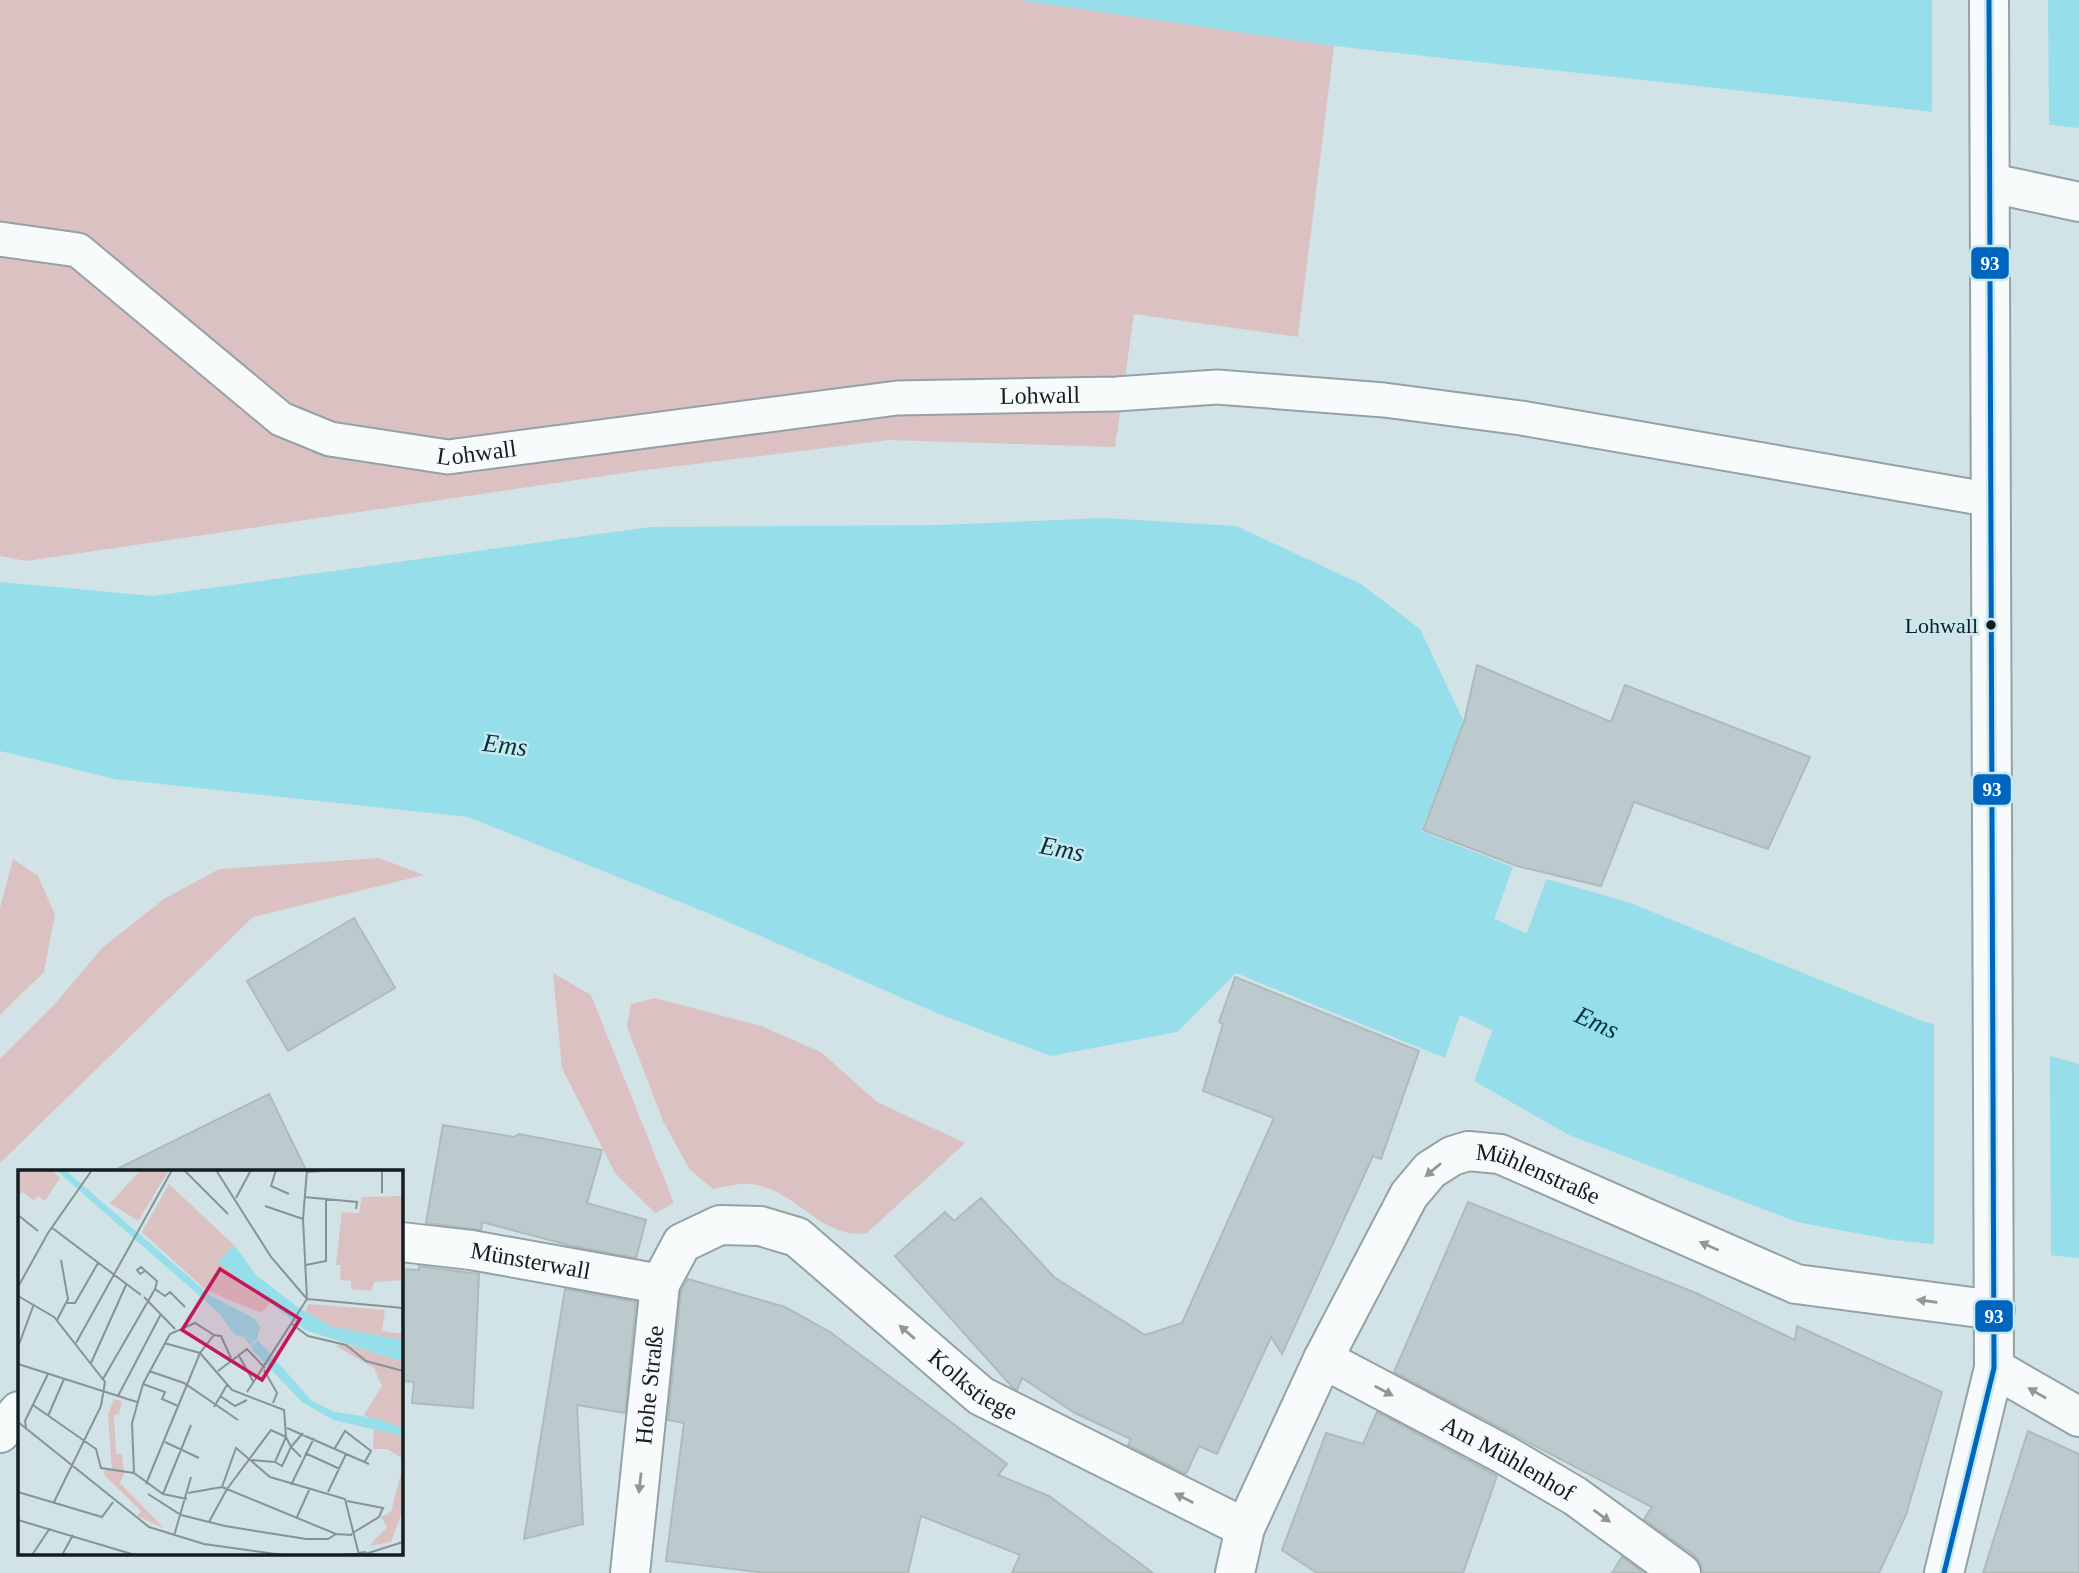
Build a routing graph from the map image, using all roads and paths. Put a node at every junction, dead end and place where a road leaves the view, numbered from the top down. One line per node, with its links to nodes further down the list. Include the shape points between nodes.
1 (1989, 0): 2 (street)
2 (1991, 183): 3 (street); 5 (street)
3 (2079, 202)
4 (0, 239): 5 (lane, Lohwall, via 78,250 281,419 330,439 448,457 897,398 1116,394 1217,387 1384,400 1521,418)
5 (1992, 500): 9 (street)
6 (720, 1225): 8 (street, Hohe Straße, via 682,1243); 15 (street, Kolkstiege, one-way to 6, via 981,1396 797,1237 760,1226)
7 (402, 1242): 8 (street, Münsterwall)
8 (660, 1284): 16 (street, Hohe Straße, one-way to 16)
9 (1995, 1310): 10 (street, Mühlenstraße, one-way to 10, via 1796,1284 1500,1154 1468,1151 1430,1170 1409,1195); 11 (street)
10 (1323, 1359): 15 (street, Mühlenstraße); 18 (street, Am Mühlenhof, one-way to 18, via 1575,1496)
11 (1994, 1368): 13 (street, one-way to 11); 19 (street)
12 (18, 1411): 14 (street)
13 (2079, 1417)
14 (0, 1433)
15 (1245, 1528): 17 (street, Mühlenstraße)
16 (630, 1573)
17 (1236, 1573)
18 (1681, 1573)
19 (1944, 1573)

